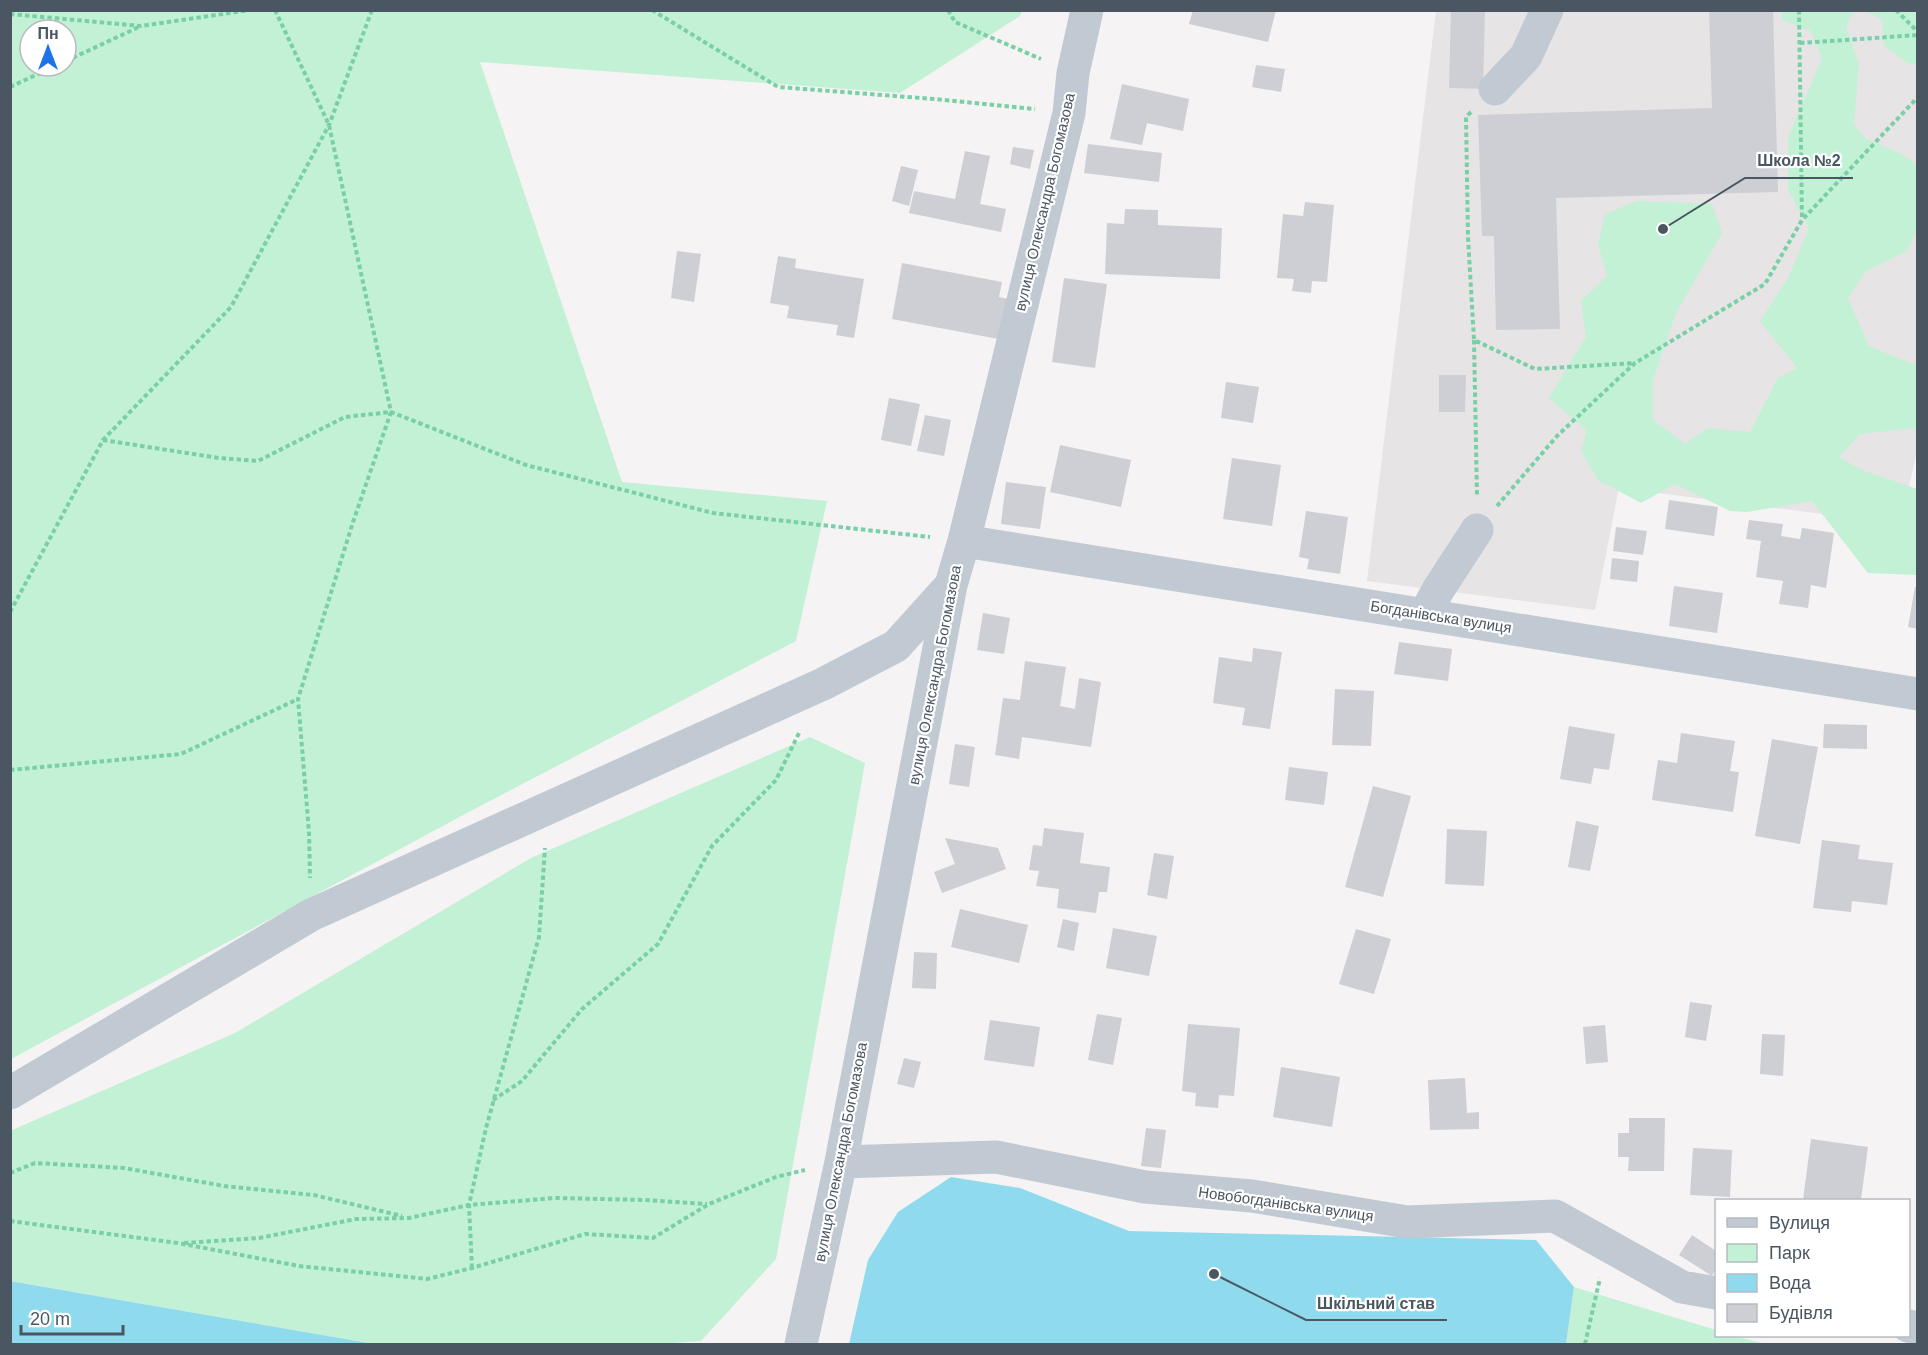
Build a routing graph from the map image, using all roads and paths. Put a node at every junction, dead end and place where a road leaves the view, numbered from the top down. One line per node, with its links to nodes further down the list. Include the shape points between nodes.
1 (250, 10): 11 (path)
2 (274, 10): 21 (path)
3 (372, 10): 21 (path)
4 (652, 10): 20 (path, via 778,87)
5 (948, 10): 15 (path, via 954,22)
6 (1087, 10): 15 (street, вулиця Олександра Богомазова)
7 (1547, 10): 18 (street, via 1526,56)
8 (1799, 10): 13 (path)
9 (1896, 10): 12 (path)
10 (10, 14): 11 (path)
11 (141, 26): 14 (path)
12 (1917, 33): 13 (path)
13 (1800, 43): 22 (path)
14 (78, 55)
15 (1073, 74): 20 (street, вулиця Олександра Богомазова)
16 (30, 78): 17 (path)
17 (10, 87)
18 (1495, 89): 23 (path, via 1466,117)
19 (1917, 97): 22 (path)
20 (1069, 113): 28 (street, вулиця Олександра Богомазова)
21 (328, 125): 25 (path); 26 (path, via 231,307)
22 (1802, 220): 24 (path, via 1765,284)
23 (1474, 340): 24 (path, via 1535,369); 27 (path)
24 (1635, 363): 27 (path, via 1557,436)
25 (391, 412): 26 (path, via 345,417 258,462); 28 (path, via 526,465 713,513); 34 (path)
26 (104, 440): 30 (path)
27 (1477, 530): 31 (street)
28 (964, 541): 29 (street, вулиця Олександра Богомазова); 31 (street, Богданівська вулиця)
29 (951, 585): 32 (street, via 896,646); 40 (street, вулиця Олександра Богомазова)
30 (10, 612)
31 (1425, 614): 33 (street, Богданівська вулиця)
32 (823, 684): 36 (street); 39 (path, via 776,780 712,846 658,944 582,1009 522,1081)
33 (1917, 694)
34 (297, 699): 35 (path, via 181,754); 37 (path, via 309,832)
35 (10, 770)
36 (548, 808): 37 (street); 39 (path, via 539,937)
37 (311, 915): 38 (street)
38 (10, 1093)
39 (493, 1100): 43 (path)
40 (840, 1162): 42 (path, via 776,1176); 47 (street, Новобогданівська вулиця, via 996,1156 1145,1187 1252,1197 1407,1222 1555,1216); 50 (street, вулиця Олександра Богомазова)
41 (10, 1173): 44 (path, via 35,1163 124,1168 224,1186 314,1195)
42 (709, 1204): 43 (path, via 555,1198); 48 (path, via 653,1238 585,1234)
43 (469, 1205): 44 (path); 48 (path)
44 (409, 1218): 46 (path, via 356,1219 259,1238)
45 (10, 1221): 46 (path)
46 (178, 1243): 48 (path, via 299,1266 427,1279)
47 (1608, 1246): 49 (street, Новобогданівська вулиця, via 1682,1287); 51 (path)
48 (472, 1268)
49 (1715, 1293)
50 (801, 1344)
51 (1585, 1344)

